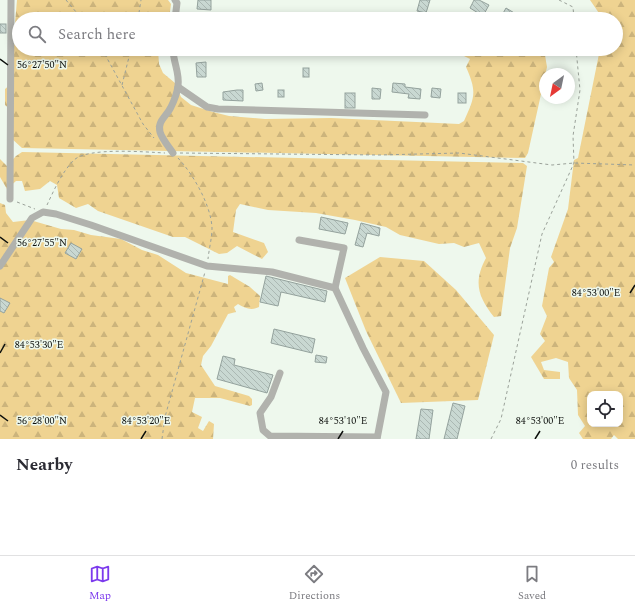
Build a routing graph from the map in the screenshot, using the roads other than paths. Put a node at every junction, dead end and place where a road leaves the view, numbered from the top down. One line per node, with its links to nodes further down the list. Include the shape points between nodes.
1 (11, 0): 8 (street)
2 (175, 0): 3 (street)
3 (176, 12)
4 (175, 56): 5 (street)
5 (178, 87): 6 (street, via 207,107 218,109); 7 (street, via 171,108 159,127 160,134)
6 (425, 115)
7 (173, 153)
8 (10, 199)
9 (298, 240): 11 (street, via 344,248)
10 (0, 266): 11 (street, via 32,218 41,212 92,225 207,266 272,272)
11 (335, 288): 13 (street, via 362,348 386,392)
12 (280, 373): 13 (street, via 271,397 260,413 263,430 270,436)
13 (377, 438)

